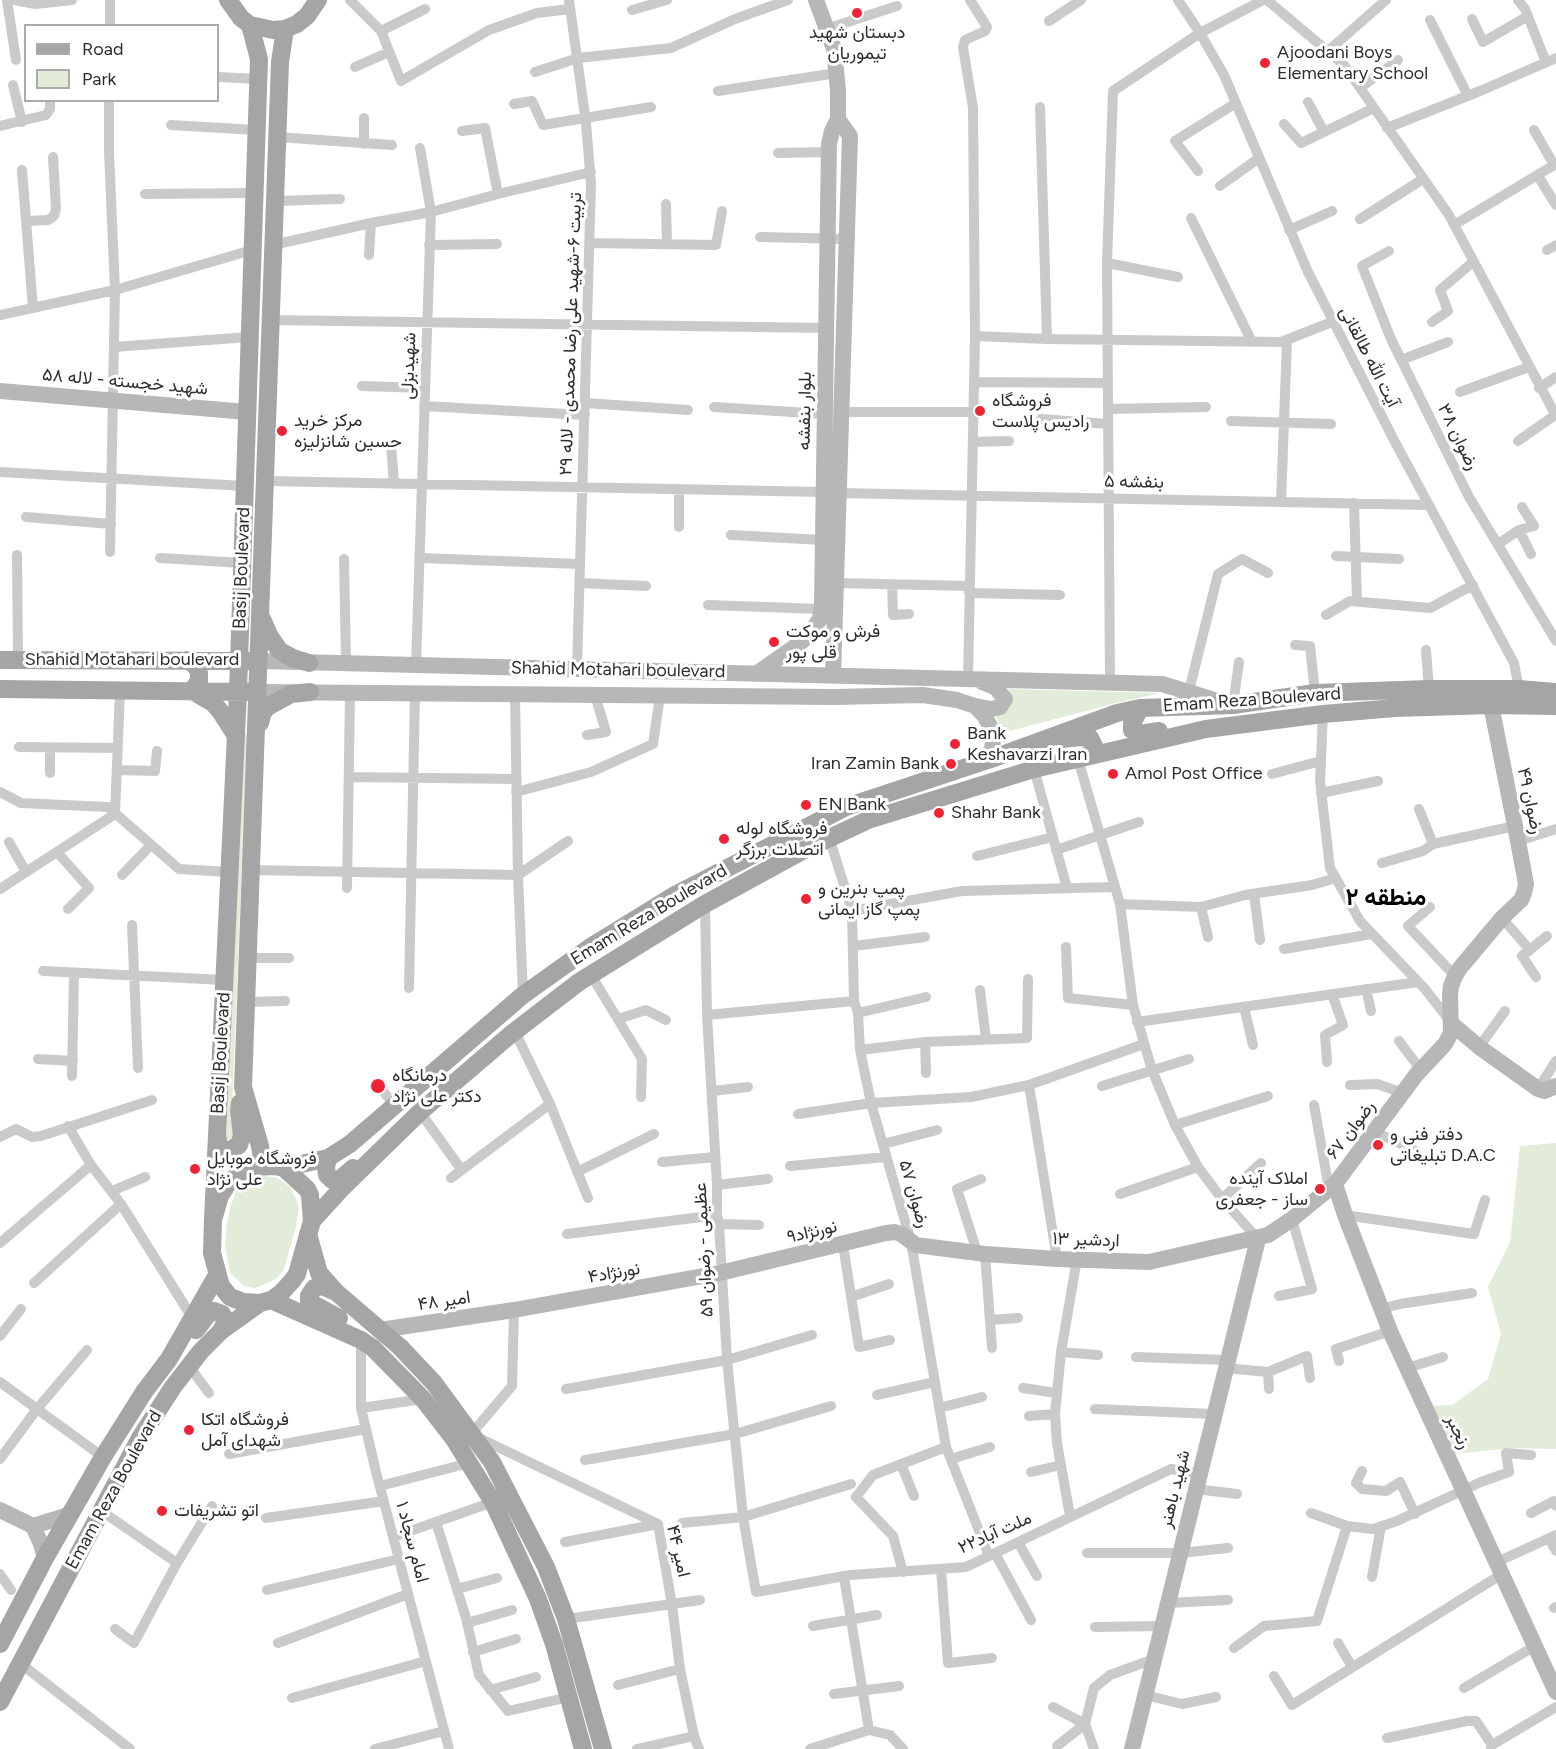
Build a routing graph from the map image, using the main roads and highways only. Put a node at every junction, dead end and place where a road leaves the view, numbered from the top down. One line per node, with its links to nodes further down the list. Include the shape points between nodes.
1 (228, 0): 4 (main road)
2 (318, 0): 5 (main road, via 307,16)
3 (816, 0): 8 (main road, بلوار بنفشه, via 834,49)
4 (250, 25): 5 (main road); 6 (main road, Basij Boulevard)
5 (285, 29): 7 (main road, Basij Boulevard)
6 (259, 59): 7 (main road, via 268,56); 10 (main road, Basij Boulevard)
7 (280, 62): 13 (main road, Basij Boulevard)
8 (838, 119): 11 (main road, بلوار بنفشه, via 829,152 826,239 824,414); 11 (main road, بلوار بنفشه, via 850,136 842,412)
9 (0, 391): 10 (main road, شهید خجسته - لاله ۵۸)
10 (247, 412): 12 (main road, Basij Boulevard)
11 (831, 492): 20 (main road, بلوار بنفشه, via 822,540 820,619 800,643); 21 (main road, بلوار بنفشه, via 836,583)
12 (240, 615): 13 (main road, via 249,623); 15 (main road, via 237,630 224,649); 16 (main road, Basij Boulevard)
13 (261, 617): 17 (main road, Basij Boulevard); 18 (main road, via 280,651)
14 (9, 660): 15 (main road, Shahid Motahari boulevard)
15 (187, 660): 16 (main road, Shahid Motahari boulevard); 24 (main road, via 200,673)
16 (239, 661): 17 (main road, Shahid Motahari boulevard); 25 (main road, Basij Boulevard)
17 (260, 661): 18 (main road, Shahid Motahari boulevard); 26 (main road, Basij Boulevard)
18 (309, 663): 19 (main road, Shahid Motahari boulevard); 27 (main road, via 300,677)
19 (729, 673): 20 (main road, Shahid Motahari boulevard); 29 (main road)
20 (756, 674): 21 (main road, Shahid Motahari boulevard)
21 (833, 676): 22 (main road, Shahid Motahari boulevard)
22 (971, 679): 30 (main road, Shahid Motahari boulevard, via 1162,684); 32 (main road, via 995,687 1005,699 1000,707)
23 (0, 689): 24 (main road, Shahid Motahari boulevard)
24 (192, 691): 25 (main road, Shahid Motahari boulevard); 37 (main road, via 213,703)
25 (238, 692): 26 (main road, Shahid Motahari boulevard); 37 (main road, Basij Boulevard)
26 (258, 692): 27 (main road, Shahid Motahari boulevard); 36 (main road, Basij Boulevard)
27 (310, 692): 29 (main road, Shahid Motahari boulevard); 36 (main road, via 291,694 269,706 263,712)
28 (1556, 692): 30 (main road, Emam Reza Boulevard, via 1429,689 1315,693)
29 (728, 696): 32 (main road, Shahid Motahari boulevard, via 923,695)
30 (1233, 705): 34 (main road, Emam Reza Boulevard)
31 (1491, 705): 33 (main road, Emam Reza Boulevard); 35 (main road, Emam Reza Boulevard, via 1323,714); 41 (main road, رضوان ۴۹, via 1526,884 1521,900 1455,976 1450,996)
32 (975, 706): 40 (main road, via 991,728)
33 (1556, 706)
34 (1140, 708): 35 (main road, via 1132,724 1136,733); 38 (main road, Emam Reza Boulevard)
35 (1206, 729): 39 (main road, Emam Reza Boulevard)
36 (257, 734): 37 (main road, via 245,724); 43 (main road, Basij Boulevard)
37 (236, 736): 45 (main road, Basij Boulevard)
38 (1032, 742): 39 (main road, via 1090,738 1095,748); 40 (main road, Emam Reza Boulevard)
39 (1081, 758): 44 (main road, Emam Reza Boulevard, via 868,820 829,837 705,904 591,975 515,1032)
40 (991, 759): 46 (main road, Emam Reza Boulevard, via 846,807 675,895 523,995 389,1098 350,1144)
41 (1451, 1023): 42 (main road, via 1538,1089); 49 (main road, رضوان ۶۷, via 1445,1044)
42 (1556, 1086)
43 (243, 1087): 45 (main road, via 239,1110 242,1140 235,1148 226,1150 219,1146); 47 (main road, Basij Boulevard)
44 (420, 1112): 46 (main road, via 385,1136 339,1180 327,1175); 51 (main road, Emam Reza Boulevard, via 342,1188)
45 (217, 1135): 50 (main road, Basij Boulevard)
46 (328, 1158): 48 (main road, Emam Reza Boulevard)
47 (263, 1166): 48 (main road); 50 (main road, via 241,1172 229,1182)
48 (284, 1168): 51 (main road, via 310,1195)
49 (1332, 1187): 52 (main road, رضوان ۶۷, via 1292,1219); 68 (main road, رنجبر, via 1390,1331)
50 (213, 1220): 55 (main road, via 212,1252)
51 (310, 1228): 56 (main road, via 320,1273); 57 (main road, via 297,1274 282,1293)
52 (1258, 1239): 53 (main road, اردشیر ۱۳, via 1158,1261 1057,1259); 72 (main road, شهید باهنر)
53 (911, 1242): 54 (main road, نورنژاد۹, via 895,1232)
54 (720, 1273): 58 (main road, نورنژاد۴)
55 (217, 1275): 57 (main road, via 220,1286 230,1297 243,1302); 62 (main road, Emam Reza Boulevard)
56 (336, 1292): 59 (main road); 61 (main road, via 322,1286 314,1288 309,1302 344,1321)
57 (266, 1301): 60 (main road, Emam Reza Boulevard); 61 (main road)
58 (514, 1310): 59 (main road, امیر ۴۸)
59 (380, 1330): 71 (main road, via 434,1383 492,1462 517,1508 566,1619)
60 (221, 1331): 62 (main road, via 226,1321 222,1314 209,1313); 69 (main road, Emam Reza Boulevard, via 173,1387 140,1438)
61 (361, 1340): 70 (main road, via 423,1399 454,1439 493,1502 538,1599)
62 (169, 1359): 64 (main road, Emam Reza Boulevard, via 144,1392)
63 (0, 1510): 65 (main road)
64 (69, 1515): 65 (main road); 66 (main road, Emam Reza Boulevard)
65 (33, 1526): 66 (main road)
66 (45, 1558): 67 (main road, Emam Reza Boulevard)
67 (0, 1644)
68 (1556, 1692)
69 (0, 1702)
70 (583, 1749)
71 (603, 1749)
72 (1132, 1749)

